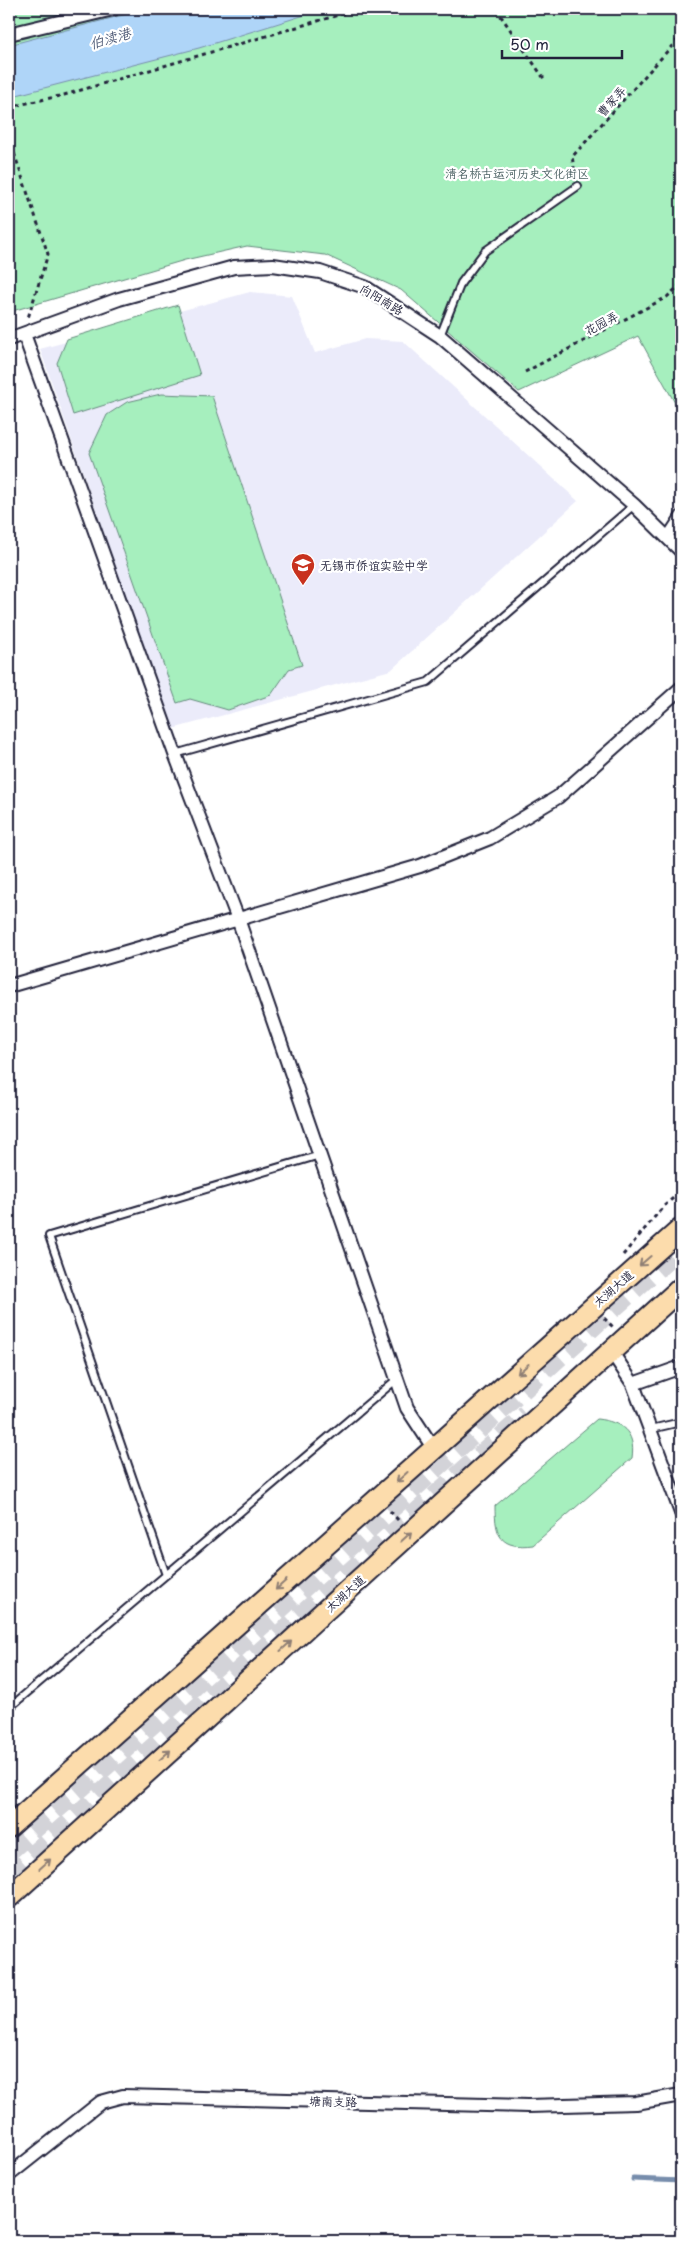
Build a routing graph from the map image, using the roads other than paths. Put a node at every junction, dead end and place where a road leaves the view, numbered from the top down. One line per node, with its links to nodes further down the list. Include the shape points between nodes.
1 (113, 9): 2 (street)
2 (9, 34)
3 (578, 186): 5 (lane, via 485,252 462,282)
4 (24, 334): 5 (street, 向阳南路, via 118,299 195,277 234,267 273,265 320,272 365,287); 6 (street, 向阳南路); 13 (street)
5 (440, 336): 7 (street, 向阳南路)
6 (9, 339)
7 (634, 506): 10 (street, 向阳南路); 13 (lane, via 428,682)
8 (681, 513): 10 (lane)
9 (681, 527): 10 (lane)
10 (666, 536): 11 (street, 向阳南路)
11 (681, 551)
12 (681, 688): 14 (street, via 558,797 490,838 420,866)
13 (175, 754): 14 (street)
14 (238, 919): 15 (street); 16 (street)
15 (9, 986)
16 (320, 1155): 21 (street); 27 (lane, via 49,1236)
17 (681, 1228): 25 (main road, 太湖大道, one-way to 25)
18 (681, 1288): 19 (main road, 太湖大道)
19 (618, 1346): 22 (street); 30 (main road, 太湖大道, one-way to 19)
20 (681, 1367): 22 (street)
21 (397, 1379): 25 (street, via 407,1408); 27 (lane)
22 (633, 1384): 24 (street)
23 (681, 1422): 24 (lane)
24 (651, 1430): 26 (street)
25 (435, 1447): 29 (main road, 太湖大道, one-way to 29)
26 (681, 1513)
27 (166, 1575): 28 (lane)
28 (9, 1708)
29 (9, 1828)
30 (9, 1897)
31 (681, 2095): 32 (street, 塘南支路, via 636,2103 528,2106 123,2096 102,2102)
32 (9, 2175)

